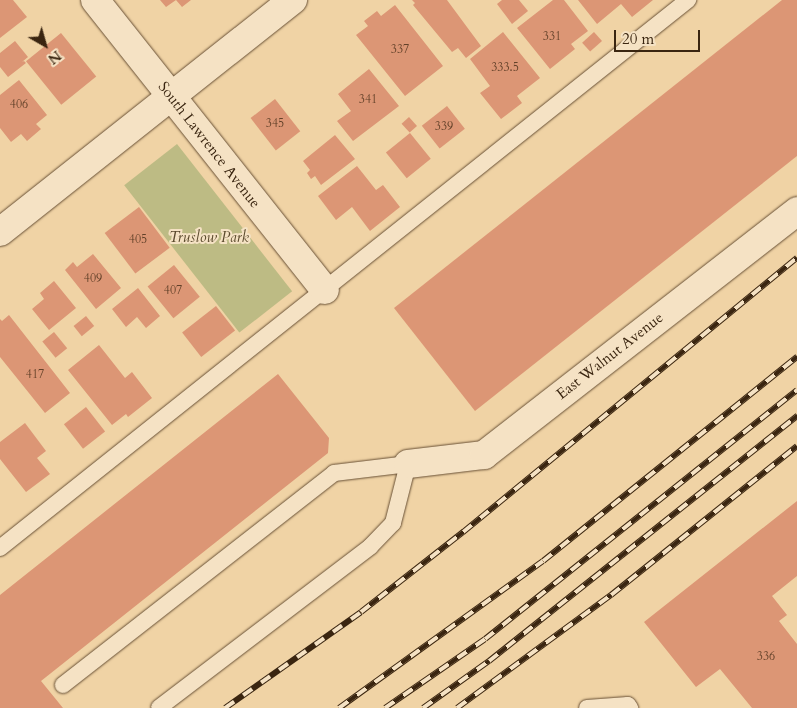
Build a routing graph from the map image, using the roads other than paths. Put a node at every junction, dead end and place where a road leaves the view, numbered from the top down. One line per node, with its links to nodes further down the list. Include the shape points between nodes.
1 (95, 0): 4 (street, South Lawrence Avenue)
2 (293, 0): 4 (street)
3 (688, 0): 7 (lane)
4 (171, 97): 6 (street); 7 (street, South Lawrence Avenue)
5 (797, 211): 8 (street, East Walnut Avenue, via 484,455)
6 (0, 232)
7 (325, 290): 9 (lane)
8 (408, 464): 10 (lane, via 334,473); 11 (lane, via 393,523 376,541)
9 (0, 548)
10 (63, 685)
11 (159, 708)
12 (587, 708): 13 (lane, via 628,705)
13 (630, 708)

